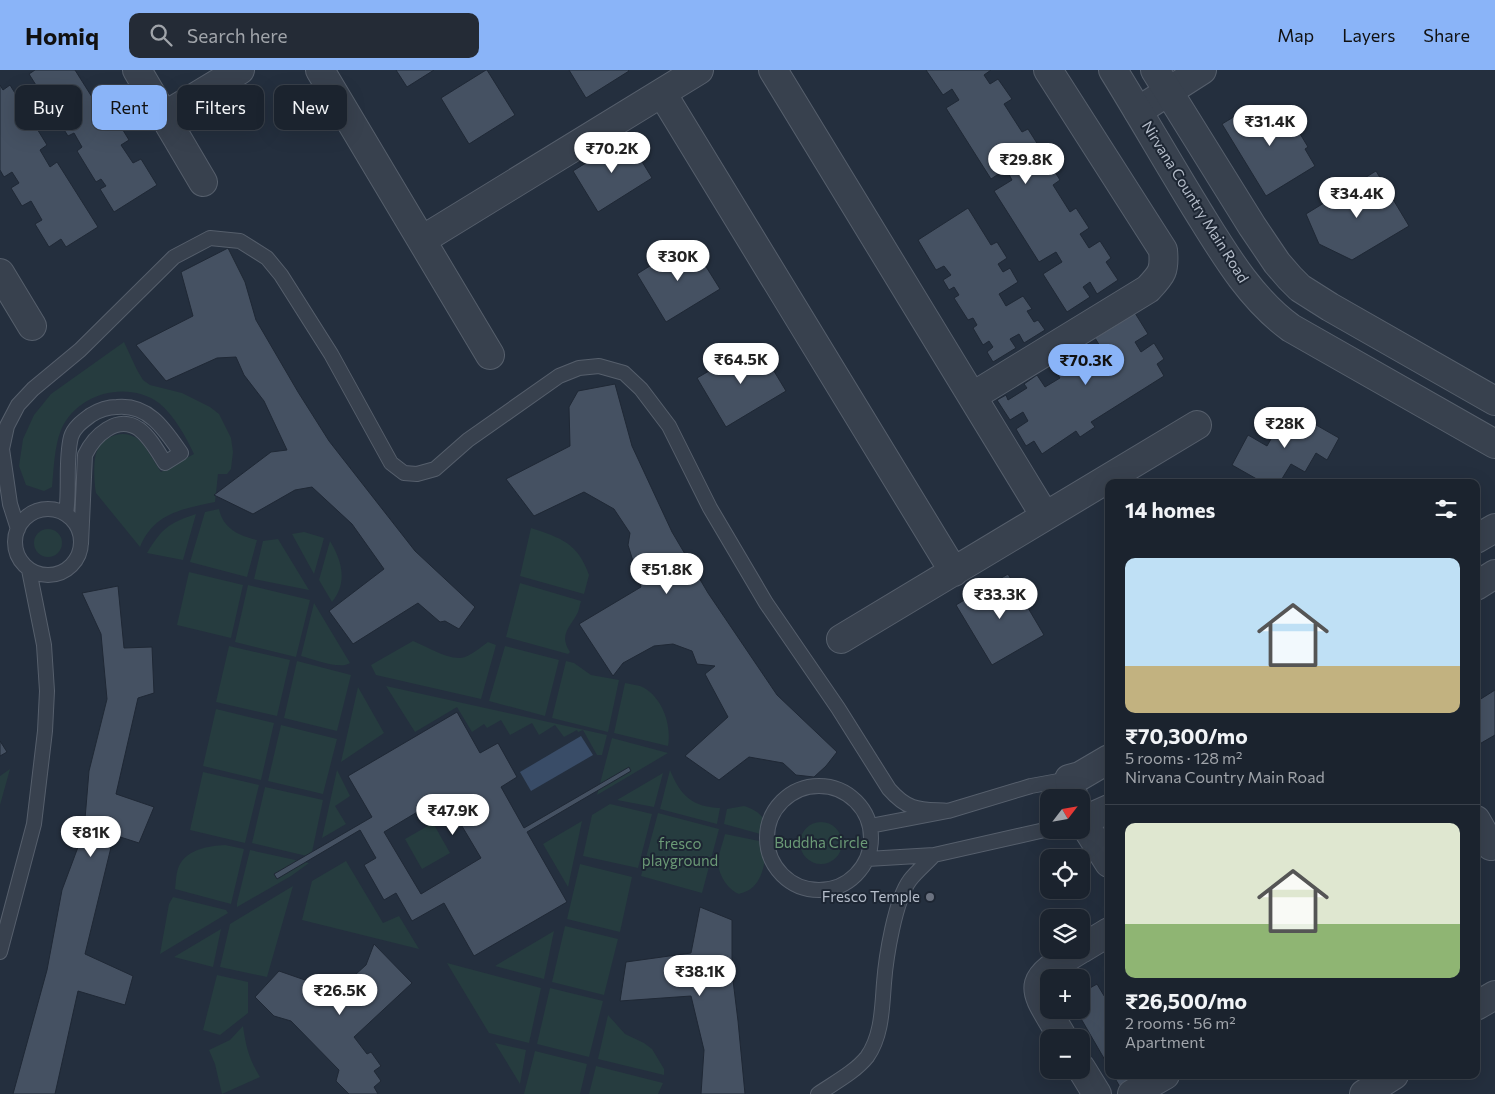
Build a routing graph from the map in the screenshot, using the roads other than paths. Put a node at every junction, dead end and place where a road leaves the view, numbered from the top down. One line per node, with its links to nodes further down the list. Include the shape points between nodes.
1 (137, 70): 10 (street)
2 (240, 70): 13 (street)
3 (320, 70): 16 (street)
4 (700, 70): 11 (street)
5 (773, 70): 20 (street)
6 (1048, 70): 20 (street, via 1163,250 1164,267 1148,289)
7 (1113, 70): 12 (street, Nirvana Country Main Road)
8 (1197, 71): 9 (street)
9 (1161, 81): 12 (street); 21 (street, via 1260,239 1300,288)
10 (146, 85)
11 (662, 93): 16 (street); 33 (street)
12 (1138, 111): 23 (street, Nirvana Country Main Road, via 1225,254 1247,286 1278,319)
13 (167, 114)
14 (167, 121): 15 (street)
15 (204, 182)
16 (422, 240): 19 (street)
17 (0, 273): 18 (street)
18 (32, 326)
19 (490, 355)
20 (972, 396): 27 (street)
21 (1495, 401)
22 (1197, 425): 24 (street)
23 (1495, 444)
24 (1107, 479)
25 (1105, 480): 27 (street)
26 (66, 514): 29 (lane, via 44,509 33,512); 31 (lane, via 80,530); 31 (lane, via 68,454 72,435 79,423 108,407 123,406 137,408 150,415 166,431 181,454 165,463 141,430 131,424 111,427 90,443 84,455)
27 (1046, 516): 33 (street)
28 (1495, 528): 30 (street)
29 (18, 529): 32 (lane, via 16,551); 42 (lane, via 10,504 2,449 7,426 18,405 80,350 174,257 210,238 240,241 267,258 281,275 331,354 391,463 404,473 417,474 435,469 468,440 559,376 578,368 599,366 624,373 641,389 669,426 710,508 766,603 890,789 900,801 913,808)
30 (1480, 537)
31 (82, 544): 32 (lane, via 77,560 60,574 40,575)
32 (29, 570): 53 (lane, via 44,645 45,731 34,824)
33 (954, 572): 36 (street)
34 (1495, 574): 35 (street)
35 (1480, 583)
36 (841, 639)
37 (1105, 761): 38 (street, via 1080,776)
38 (1079, 789)
39 (1040, 790): 42 (lane, via 1031,786)
40 (1090, 808): 41 (street)
41 (1105, 809)
42 (948, 811): 43 (lane)
43 (870, 826): 50 (lane, via 870,850); 50 (lane, via 854,800 838,789 817,786 797,790 780,802 770,820 766,840 771,860 783,876 800,887 822,891 840,886 857,874)
44 (1480, 826): 47 (street)
45 (1090, 828): 49 (street)
46 (1040, 831): 48 (lane)
47 (1492, 846)
48 (934, 855): 50 (lane); 61 (lane, via 910,880 898,902 881,1019 874,1044 858,1066)
49 (1105, 855)
50 (866, 859)
51 (1105, 934): 52 (street)
52 (1090, 943)
53 (0, 952)
54 (1065, 959): 57 (street, via 1045,973 1037,990)
55 (1495, 995): 56 (street)
56 (1480, 1004)
57 (1058, 1029)
58 (1088, 1079): 62 (street)
59 (1158, 1079): 63 (street)
60 (1388, 1079): 64 (street)
61 (818, 1094)
62 (1097, 1094)
63 (1132, 1094)
64 (1364, 1094)

